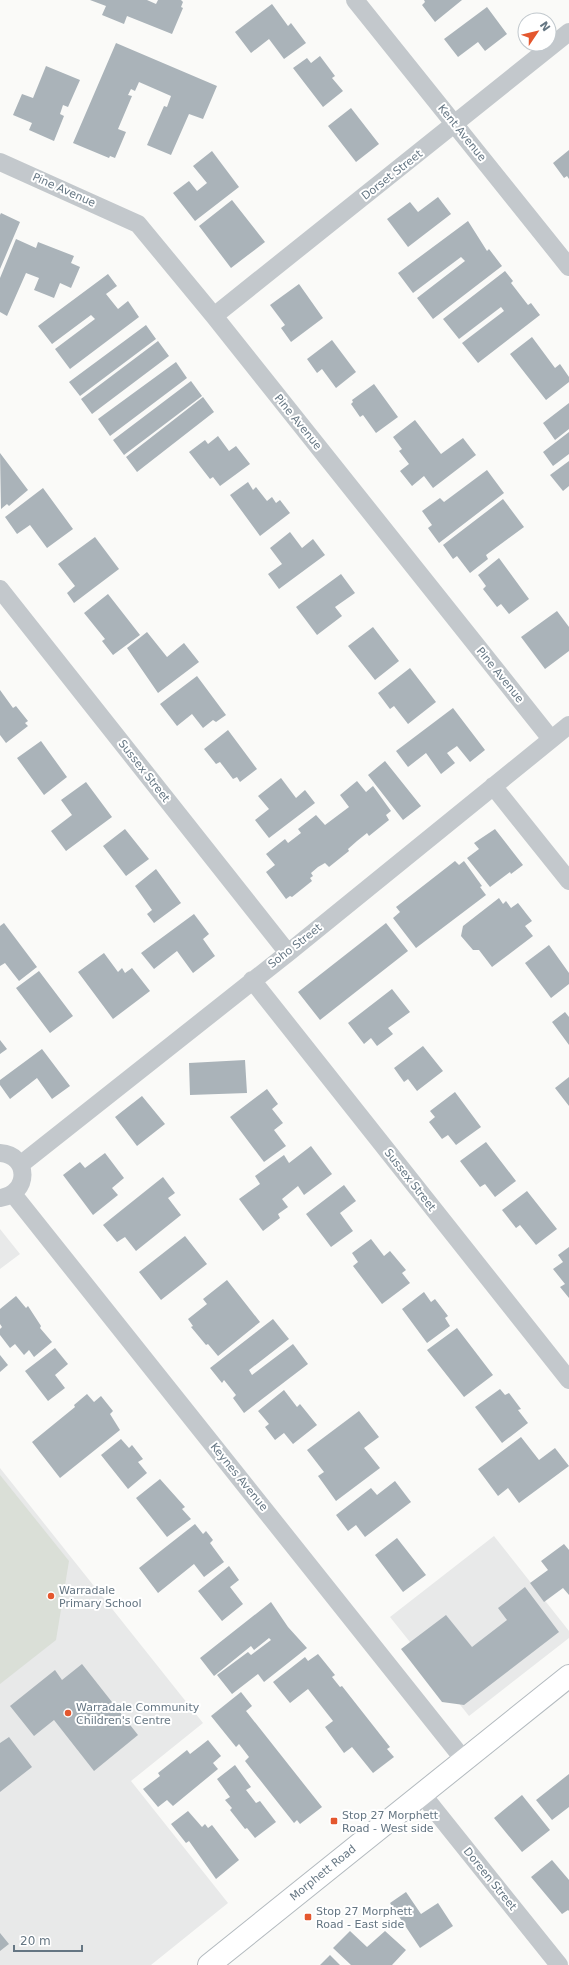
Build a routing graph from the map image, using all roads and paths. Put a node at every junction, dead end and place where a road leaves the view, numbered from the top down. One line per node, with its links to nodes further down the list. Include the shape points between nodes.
1 (355, 0): 3 (street, Kent Avenue)
2 (569, 32): 3 (street, Dorset Street)
3 (455, 125): 5 (street, Kent Avenue); 6 (street, Dorset Street)
4 (0, 162): 6 (street, Pine Avenue, via 138,224)
5 (569, 267)
6 (214, 316): 9 (street, Pine Avenue)
7 (0, 589): 12 (street, Sussex Street)
8 (569, 725): 9 (street, Soho Street)
9 (551, 740): 10 (street, Soho Street)
10 (493, 786): 11 (street); 12 (street, Soho Street)
11 (569, 881)
12 (288, 953): 13 (street, Soho Street)
13 (252, 980): 15 (street, Soho Street); 17 (street, Sussex Street)
14 (0, 1153): 15 (street, via 9,1155)
15 (20, 1165): 16 (street, via 23,1172 19,1188)
16 (7, 1196): 19 (street, Keynes Avenue)
17 (569, 1380)
18 (569, 1676): 19 (main road, Morphett Road)
19 (464, 1760): 20 (main road, Morphett Road)
20 (422, 1794): 21 (main road, Morphett Road); 22 (street, Doreen Street)
21 (218, 1962)
22 (559, 1965)

